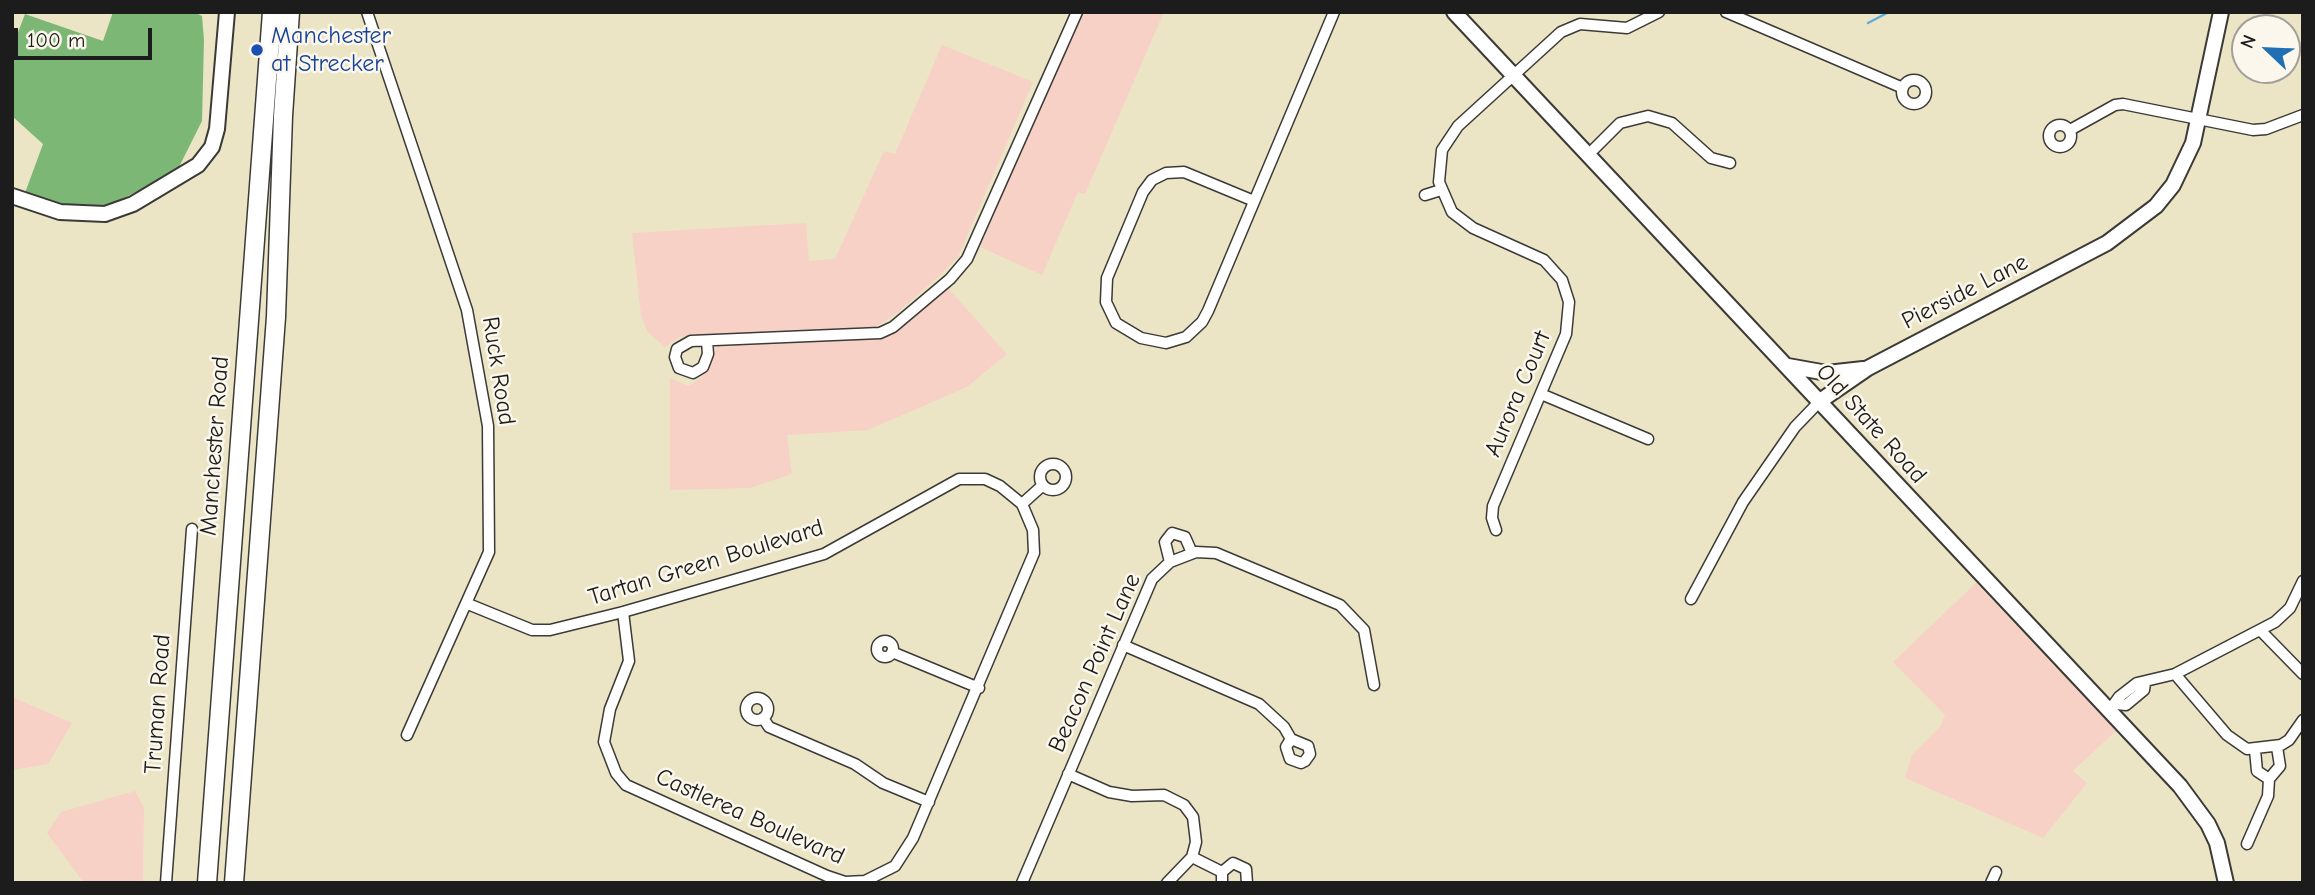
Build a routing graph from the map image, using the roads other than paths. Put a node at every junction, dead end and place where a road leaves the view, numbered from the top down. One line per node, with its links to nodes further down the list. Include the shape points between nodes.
1 (227, 12): 20 (street, via 217,129 212,146 198,165 133,204 105,214 60,212)
2 (272, 12): 62 (highway, Manchester Road)
3 (290, 12): 63 (highway, via 276,317)
4 (367, 12): 36 (street, Ruck Road, via 462,292 479,362 488,426 491,541)
5 (1077, 12): 22 (street, via 967,259 950,279 880,333)
6 (1334, 12): 21 (street)
7 (1454, 12): 11 (street, Old State Road)
8 (1658, 12): 11 (street, via 1627,28 1571,27)
9 (1726, 12): 12 (street)
10 (2221, 12): 14 (street, Pierside Lane)
11 (1513, 73): 16 (street, Old State Road); 18 (street, via 1446,142 1439,160)
12 (1903, 88)
13 (2303, 115): 14 (street, via 2253,130)
14 (2200, 118): 15 (street, via 2133,104 2115,105); 24 (street, Pierside Lane, via 2173,185 2135,225)
15 (2070, 130)
16 (1589, 154): 17 (street, via 1620,123 1648,116 1672,122 1711,158); 23 (street, Old State Road)
17 (1730, 163)
18 (1441, 190): 19 (street); 25 (street, Aurora Court, via 1452,212 1465,224 1544,260 1562,280 1569,302 1568,326)
19 (1424, 195)
20 (12, 196)
21 (1254, 201): 21 (street, via 1208,311 1194,331 1176,341 1156,343 1116,323 1106,302 1107,278 1152,180 1184,172)
22 (707, 341)
23 (1788, 366): 24 (street, via 1827,373); 26 (street, Old State Road)
24 (1868, 368): 26 (street, Pierside Lane)
25 (1541, 394): 27 (street); 31 (street, Aurora Court, via 1493,506)
26 (1820, 401): 35 (street, Pierside Lane, via 1787,437 1739,508); 45 (street, Old State Road)
27 (1648, 439)
28 (1043, 485): 29 (street)
29 (1023, 504): 37 (street, Tartan Green Boulevard, via 985,479 959,480 824,554); 44 (street, Castlerea Boulevard, via 1033,530 1034,553)
30 (192, 529): 61 (street, Truman Road)
31 (1496, 530)
32 (1192, 553): 33 (street, Beacon Point Lane); 33 (street, via 1185,537 1172,533 1164,542); 43 (street, Beacon Point Lane, via 1216,553 1340,605 1364,630)
33 (1170, 562): 39 (street, Beacon Point Lane, via 1152,579)
34 (2303, 581): 38 (street, via 2283,616)
35 (1691, 599)
36 (468, 604): 37 (street, Tartan Green Boulevard, via 533,630); 48 (street, Ruck Road)
37 (623, 612): 60 (street, Castlerea Boulevard, via 629,661 610,709 604,742 626,785 827,876)
38 (2261, 631): 41 (street); 42 (street)
39 (1123, 645): 49 (street, via 1246,697 1272,715); 52 (street, Beacon Point Lane)
40 (892, 652): 44 (street)
41 (2175, 674): 45 (street, via 2137,683); 51 (street, via 2227,735)
42 (2303, 674)
43 (1374, 685)
44 (979, 688): 54 (street, Castlerea Boulevard)
45 (2113, 707): 69 (street, Old State Road, via 2198,806 2217,843)
46 (763, 718): 54 (street, via 768,727)
47 (2303, 720): 50 (street, via 2289,740)
48 (407, 735)
49 (1291, 739)
50 (2277, 747): 51 (street); 53 (street, via 2280,766)
51 (2255, 750): 53 (street, via 2257,771)
52 (1068, 774): 56 (street, via 1109,792 1164,795 1184,805 1197,830); 65 (street, Beacon Point Lane)
53 (2269, 779): 55 (street, via 2269,796)
54 (929, 802): 57 (street, Castlerea Boulevard, via 900,861)
55 (2247, 844)
56 (1192, 857): 59 (street); 66 (street)
57 (885, 872): 60 (street, Castlerea Boulevard); 64 (street)
58 (1996, 872): 68 (street)
59 (1222, 877): 67 (street, via 1229,864 1241,865 1248,873)
60 (862, 882)
61 (166, 883)
62 (206, 883)
63 (234, 883)
64 (891, 883)
65 (1022, 883)
66 (1167, 883)
67 (1247, 883)
68 (1991, 883)
69 (2226, 883)

